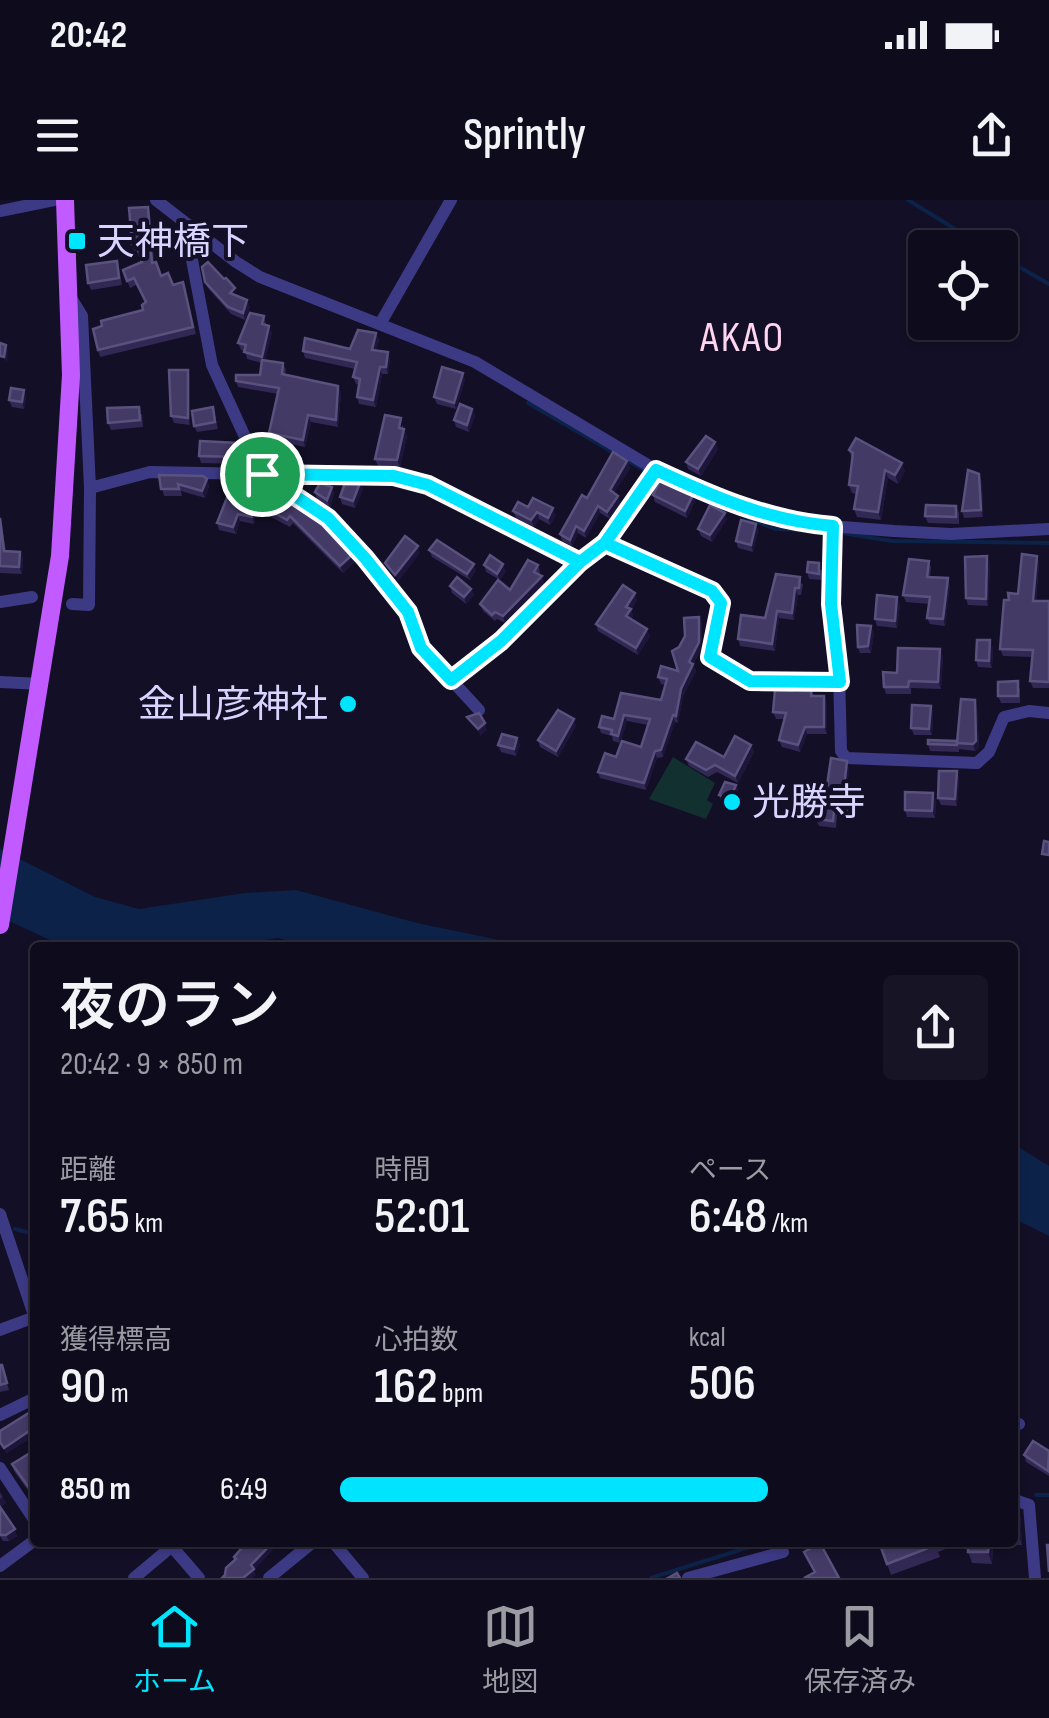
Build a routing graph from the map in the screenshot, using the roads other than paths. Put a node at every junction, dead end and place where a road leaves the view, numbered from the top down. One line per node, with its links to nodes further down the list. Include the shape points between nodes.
1 (54, 200): 5 (street)
2 (65, 200): 7 (main road)
3 (156, 200): 6 (street)
4 (451, 200): 8 (street)
5 (0, 211)
6 (185, 223): 8 (street, via 260,277); 10 (street, via 212,365)
7 (70, 298): 11 (street, via 82,316); 22 (main road, via 69,441)
8 (380, 324): 9 (street, via 475,362)
9 (656, 470): 13 (street, via 742,508); 14 (street)
10 (262, 474): 11 (street, via 150,472); 15 (street, via 394,476 428,485); 19 (street, via 328,518 365,558 408,612 421,648)
11 (90, 488): 18 (street, via 89,605)
12 (1049, 529): 13 (street)
13 (833, 530): 21 (street, via 831,604)
14 (605, 543): 15 (street); 21 (street, via 712,591 721,603 710,657 730,671 761,682)
15 (580, 562): 19 (street)
16 (32, 597): 17 (street)
17 (0, 602)
18 (72, 604)
19 (451, 680): 23 (street)
20 (0, 682): 22 (street)
21 (840, 682): 24 (street, via 846,758 977,762 989,752 1004,717)
22 (40, 693): 25 (main road)
23 (479, 710)
24 (1049, 713)
25 (0, 925)
26 (0, 1214): 27 (street)
27 (30, 1302)
28 (30, 1319): 29 (street)
29 (0, 1330)
30 (30, 1400): 31 (street)
31 (0, 1415)
32 (0, 1468): 34 (street)
33 (1018, 1500): 47 (street, via 1029,1505)
34 (30, 1513)
35 (30, 1544): 41 (street)
36 (167, 1547): 42 (street)
37 (173, 1547): 43 (street)
38 (308, 1547): 44 (street)
39 (337, 1547): 45 (street)
40 (783, 1552): 46 (street)
41 (0, 1566)
42 (134, 1578)
43 (199, 1578)
44 (269, 1578)
45 (363, 1578)
46 (688, 1578)
47 (1035, 1578)

